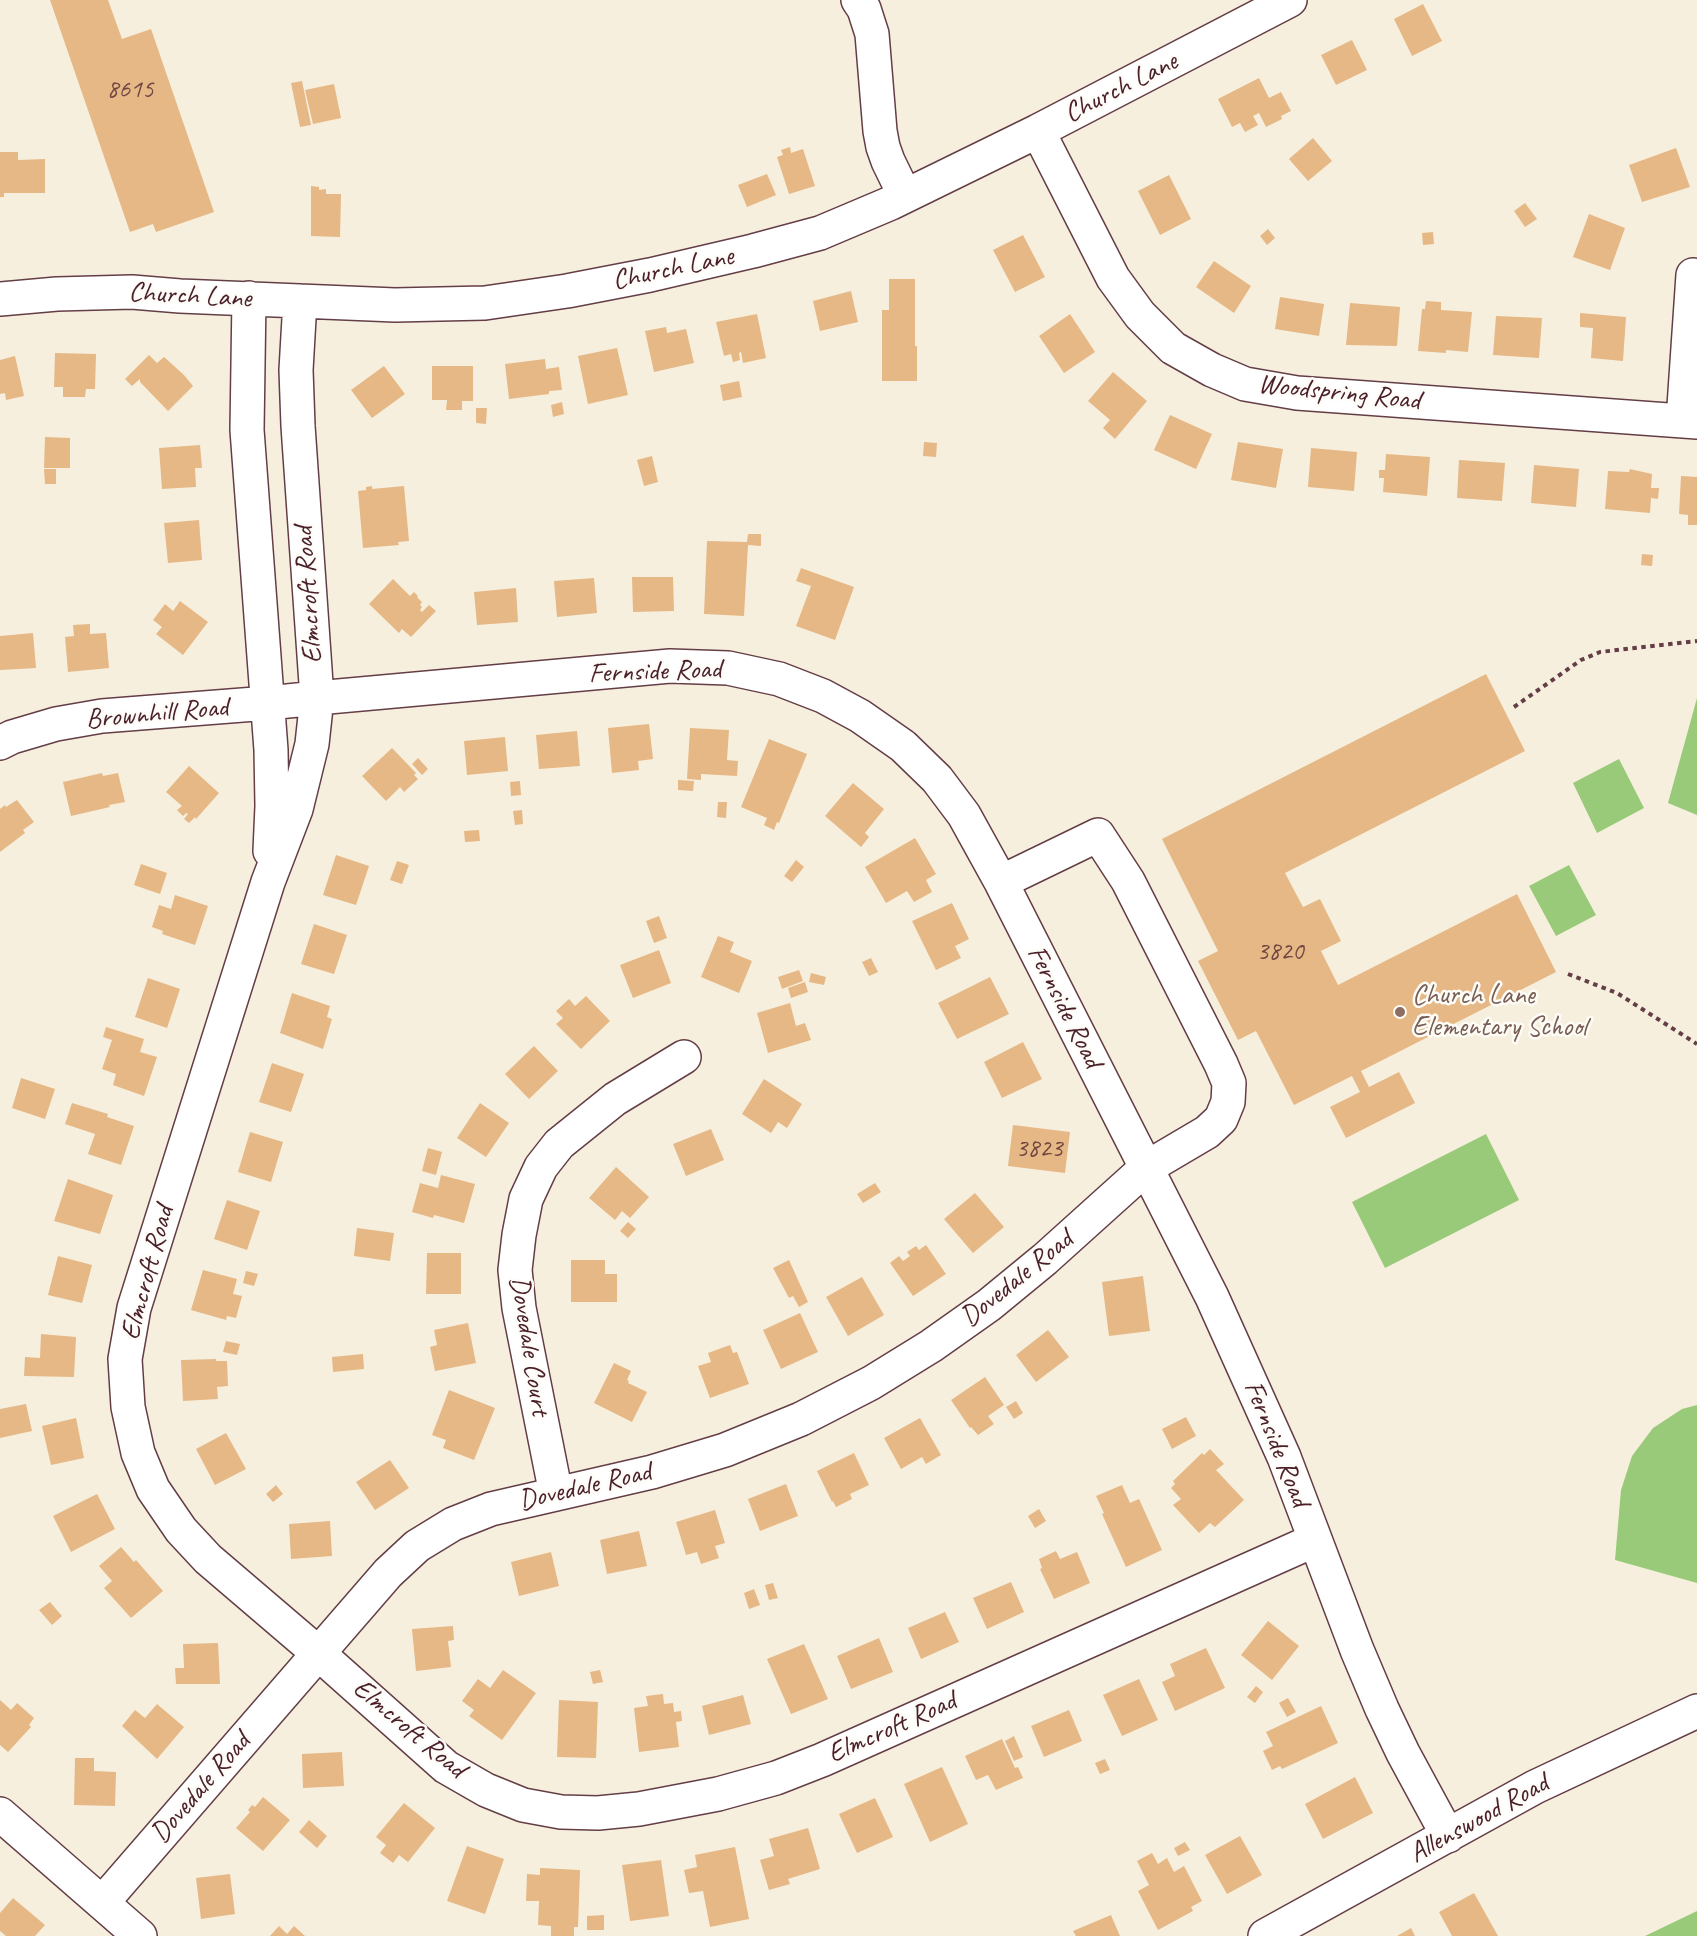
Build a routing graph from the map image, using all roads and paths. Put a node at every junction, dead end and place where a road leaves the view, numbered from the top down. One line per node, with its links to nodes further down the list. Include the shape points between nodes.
1 (858, 0): 4 (street, via 872,34 883,147)
2 (1290, 0): 3 (street, Church Lane)
3 (1038, 131): 4 (street, Church Lane); 9 (street, Woodspring Road, via 1113,278 1140,315 1173,348 1212,370 1245,384 1297,393)
4 (905, 196): 8 (street, Church Lane, via 808,236 673,270 567,291 485,303)
5 (1693, 274): 9 (street)
6 (249, 298): 7 (street, Church Lane, via 132,292); 8 (street, Church Lane); 12 (street, Elmcroft Road, via 247,430)
7 (0, 299)
8 (300, 301): 11 (street, Elmcroft Road, via 298,426)
9 (1690, 422)
10 (1697, 641): 13 (path, via 1600,652 1581,660)
11 (317, 698): 12 (street, Brownhill Road); 15 (street, Elmcroft Road, via 312,744 296,809); 16 (street, Fernside Road, via 670,666 728,668 779,679 833,701 903,746 938,779 964,815)
12 (268, 704): 14 (street, Brownhill Road, via 102,716 56,724); 15 (street, Elmcroft Road, via 272,750)
13 (1514, 707)
14 (0, 743)
15 (268, 882): 23 (street, Elmcroft Road, via 134,1308 125,1359 128,1407 138,1453 153,1489 182,1530 208,1560)
16 (1001, 882): 20 (street, Fernside Road); 20 (street, Dovedale Road, via 1098,835 1128,881 1221,1064 1229,1083 1228,1102 1221,1119 1207,1132)
17 (1568, 974): 18 (path, via 1617,993)
18 (1697, 1044)
19 (684, 1057): 21 (street, Dovedale Court, via 615,1100 559,1144 541,1167 526,1199 515,1270)
20 (1146, 1168): 21 (street, Dovedale Road, via 989,1305 872,1383 801,1419 726,1450); 22 (street, Fernside Road, via 1250,1379)
21 (556, 1494): 23 (street, Dovedale Road, via 491,1509 453,1524 417,1546)
22 (1315, 1540): 23 (street, Elmcroft Road, via 822,1760 718,1794 629,1810 561,1812 523,1805 486,1790 446,1767); 26 (street, Fernside Road, via 1382,1709)
23 (318, 1653): 27 (street, Dovedale Road)
24 (1697, 1711): 26 (street, Allenswood Road, via 1535,1787)
25 (0, 1814): 27 (street)
26 (1448, 1836): 29 (street, Allenswood Road)
27 (102, 1903): 28 (street)
28 (140, 1936)
29 (1265, 1936)

